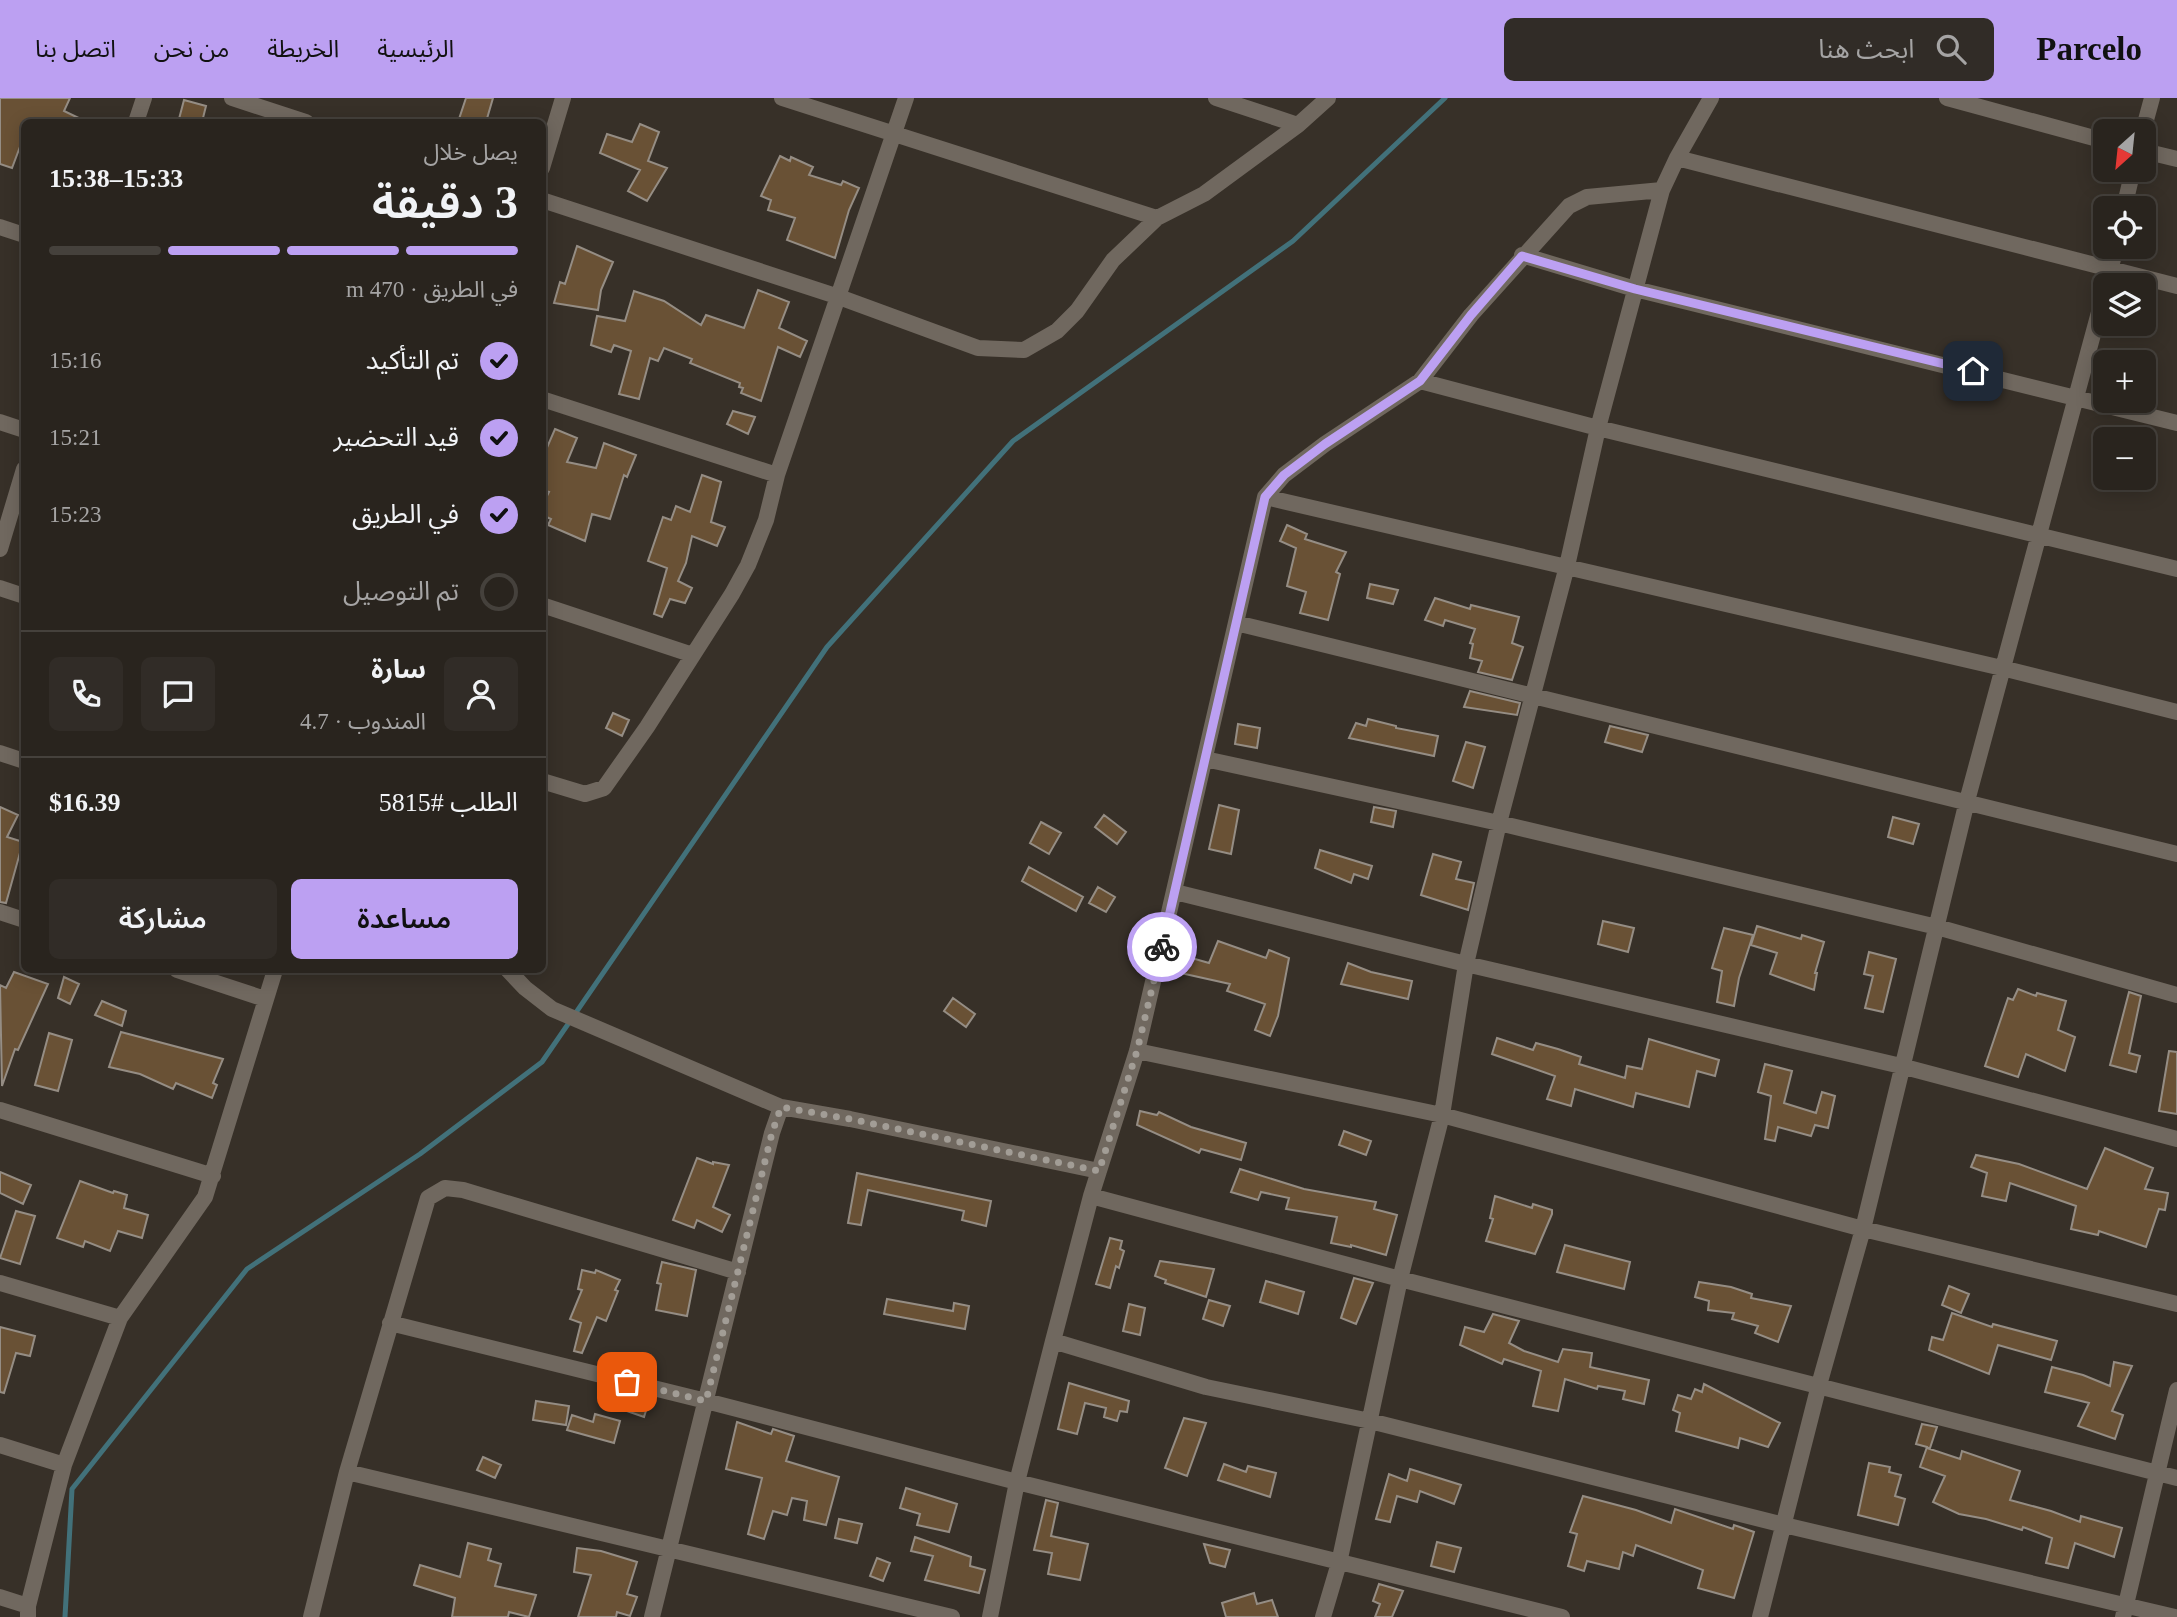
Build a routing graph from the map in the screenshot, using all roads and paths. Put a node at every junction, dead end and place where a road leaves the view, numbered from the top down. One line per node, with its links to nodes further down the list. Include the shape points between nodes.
1 (144, 98): 11 (street)
2 (232, 98): 12 (street)
3 (563, 98): 18 (street)
4 (782, 98): 15 (street)
5 (906, 98): 15 (street)
6 (1328, 98): 14 (street)
7 (1711, 98): 19 (street)
8 (1947, 98): 16 (street)
9 (2152, 98): 13 (street)
10 (1221, 99): 14 (street)
11 (137, 119)
12 (297, 119)
13 (2146, 119)
14 (1298, 125): 23 (street, via 1204,194)
15 (894, 133): 23 (street); 31 (street)
16 (2093, 138)
17 (2156, 154): 20 (street)
18 (546, 155)
19 (1677, 158): 21 (street); 27 (street)
20 (2177, 159)
21 (1662, 190): 26 (street, via 1587,197 1569,206); 30 (street)
22 (546, 201): 31 (street)
23 (1157, 218): 31 (street, via 1113,260 1077,311 1056,331 1024,350 978,348)
24 (0, 227): 25 (street)
25 (21, 234)
26 (1522, 256): 30 (street); 33 (street)
27 (2093, 278)
28 (2156, 285): 29 (street)
29 (2177, 286)
30 (1635, 289): 34 (street); 38 (street)
31 (839, 297): 40 (street)
32 (2093, 336): 34 (street)
33 (1420, 381): 38 (street); 42 (street, via 1325,444 1284,475)
34 (2077, 397): 37 (street); 43 (street)
35 (546, 400): 40 (street)
36 (0, 422): 39 (street)
37 (2177, 423)
38 (1598, 428): 43 (street); 45 (street)
39 (21, 429)
40 (777, 475): 51 (street, via 748,565)
41 (21, 479): 44 (street)
42 (1265, 497): 45 (street); 50 (street)
43 (2038, 536): 46 (street); 52 (street)
44 (0, 549)
45 (1567, 566): 52 (street); 53 (street)
46 (2177, 569)
47 (0, 588): 48 (street)
48 (21, 595)
49 (546, 606): 51 (street)
50 (1236, 623): 53 (street); 57 (street)
51 (693, 655): 58 (street, via 604,788 584,794)
52 (2002, 668): 54 (street); 59 (street)
53 (1534, 695): 59 (street); 60 (street)
54 (2177, 712)
55 (0, 753): 56 (street)
56 (21, 760)
57 (1205, 760): 60 (street); 62 (street)
58 (546, 782)
59 (1967, 801): 61 (street); 65 (street)
60 (1499, 823): 65 (street); 66 (street)
61 (2177, 854)
62 (1175, 892): 66 (street); 72 (street)
63 (0, 912): 64 (street)
64 (21, 919)
65 (1937, 927): 70 (street); 73 (street)
66 (1466, 964): 73 (street); 76 (street)
67 (186, 973): 71 (street)
68 (274, 973): 71 (street)
69 (511, 973): 74 (street, via 552,1009)
70 (2177, 995)
71 (265, 999): 79 (street)
72 (1137, 1051): 76 (street); 78 (street)
73 (1901, 1066): 77 (street); 81 (street)
74 (781, 1107): 78 (street); 82 (street)
75 (0, 1110): 79 (street)
76 (1442, 1115): 81 (street); 83 (street)
77 (2177, 1139)
78 (1099, 1171): 80 (street)
79 (213, 1176): 86 (street, via 205,1197)
80 (1091, 1196): 83 (street); 88 (street)
81 (1863, 1229): 85 (street); 89 (street)
82 (738, 1272): 87 (street, via 445,1188 428,1198); 91 (street)
83 (1400, 1279): 89 (street); 92 (street)
84 (0, 1283): 86 (street)
85 (2177, 1304)
86 (120, 1318): 94 (street)
87 (390, 1323): 91 (street); 95 (street)
88 (1053, 1341): 92 (street, via 1206,1387); 98 (street)
89 (1819, 1385): 96 (street); 99 (street)
90 (2177, 1390): 96 (street)
91 (706, 1401): 98 (street); 100 (street)
92 (1370, 1421): 99 (street); 101 (street)
93 (0, 1445): 94 (street)
94 (64, 1465): 104 (street)
95 (347, 1472): 100 (street); 105 (street)
96 (2155, 1473): 97 (street); 103 (street)
97 (2177, 1478)
98 (1017, 1482): 101 (street); 108 (street)
99 (1784, 1525): 103 (street); 111 (street)
100 (669, 1549): 106 (street); 107 (street)
101 (1339, 1563): 109 (street); 110 (street)
102 (0, 1597): 104 (street)
103 (2125, 1611): 112 (street)
104 (28, 1612)
105 (316, 1616)
106 (652, 1617)
107 (952, 1617)
108 (990, 1617)
109 (1323, 1617)
110 (1562, 1617)
111 (1760, 1617)
112 (2175, 1617)

